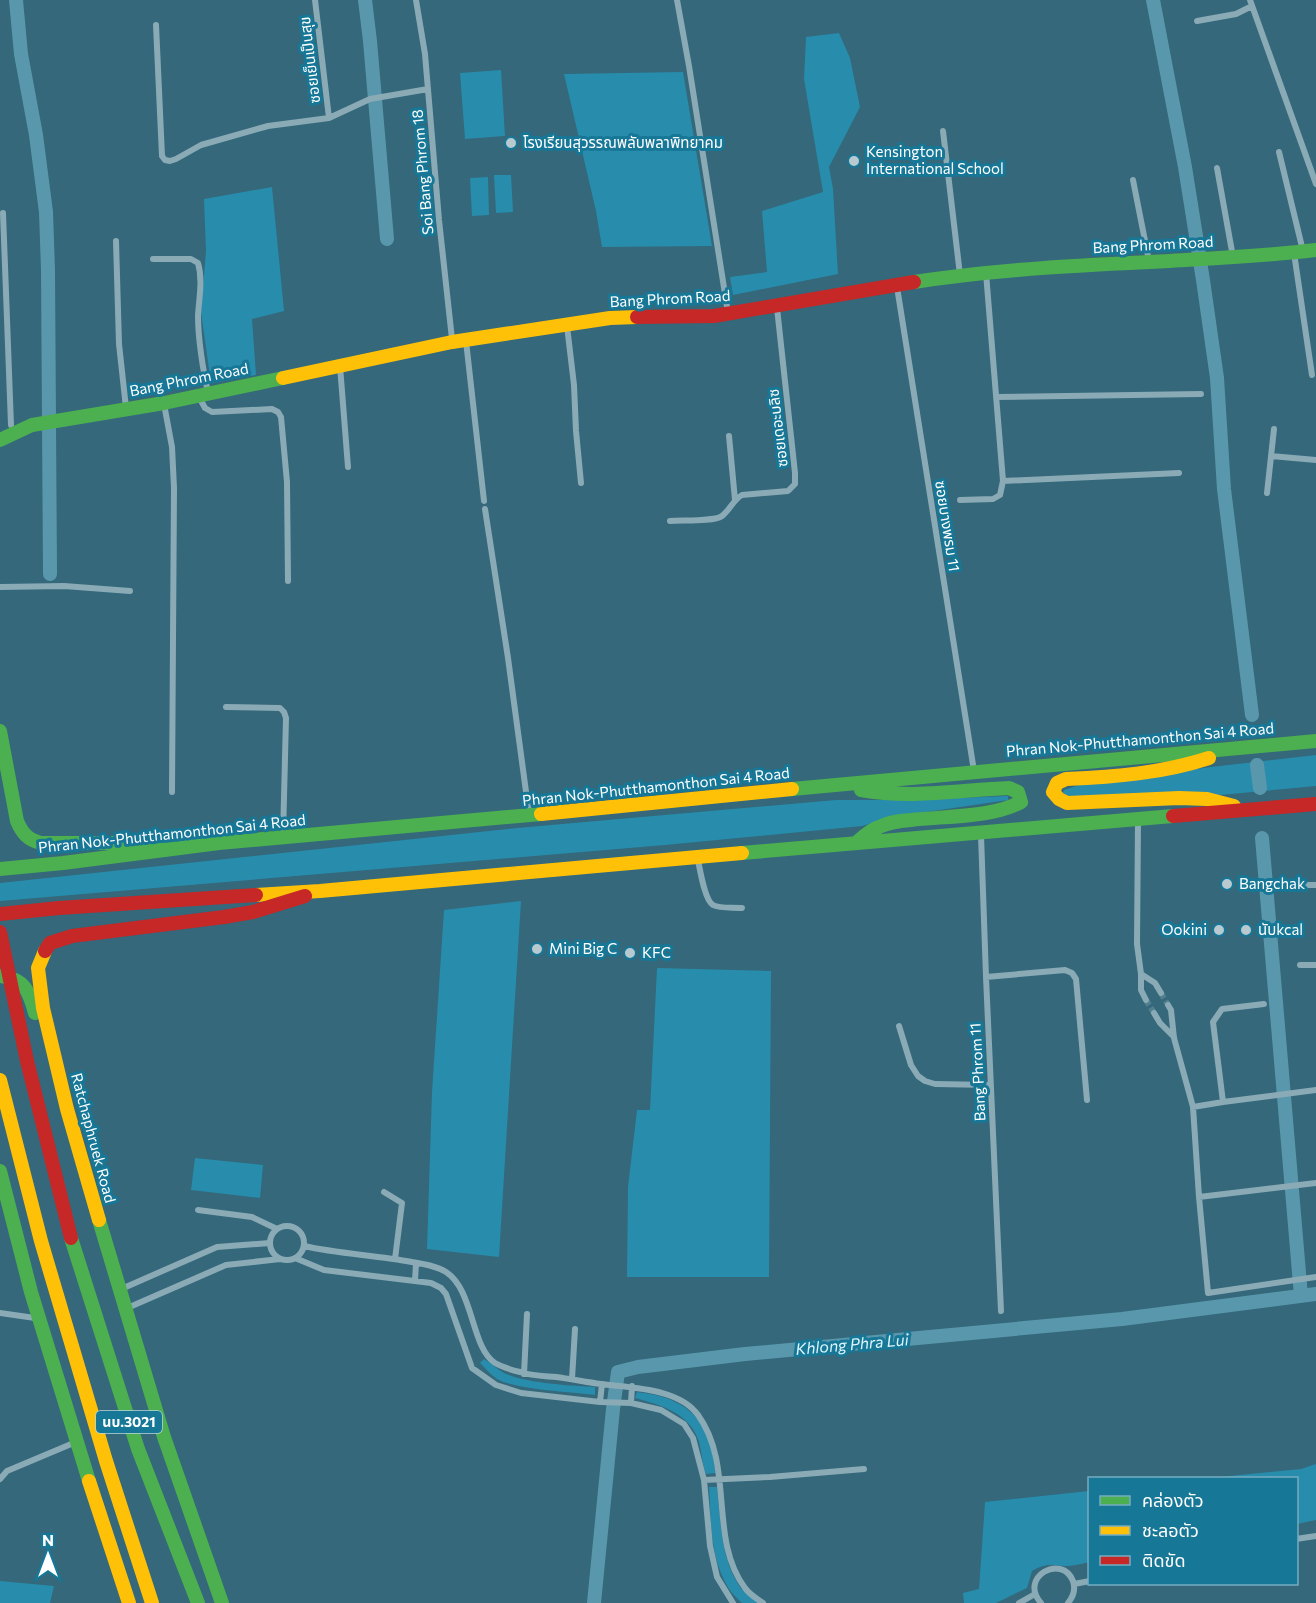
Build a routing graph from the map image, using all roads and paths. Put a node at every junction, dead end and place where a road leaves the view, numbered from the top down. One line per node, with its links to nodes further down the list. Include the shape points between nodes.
1 (315, 0): 8 (street, ซอยเย็นเป็นสุข)
2 (416, 0): 7 (street, Soi Bang Phrom 18)
3 (676, 0): 24 (street)
4 (1251, 3): 5 (street, via 1236,14); 13 (street)
5 (1197, 21)
6 (156, 25): 8 (street, via 165,160 268,126)
7 (428, 89): 8 (street, via 370,99); 26 (street, Soi Bang Phrom 18, via 439,220)
8 (329, 118)
9 (943, 131): 21 (street)
10 (1279, 152): 16 (street)
11 (1217, 168): 17 (street)
12 (1133, 180): 19 (street)
13 (1316, 184)
14 (3, 213): 35 (street)
15 (116, 241): 33 (street, via 119,344)
16 (1304, 251): 17 (main road, Bang Phrom Road); 28 (street)
17 (1233, 257): 19 (main road, Bang Phrom Road)
18 (153, 259): 29 (street, via 191,259 198,263)
19 (1150, 262): 20 (main road, Bang Phrom Road)
20 (986, 273): 21 (main road, Bang Phrom Road); 31 (street)
21 (960, 275): 22 (main road, Bang Phrom Road)
22 (896, 285): 23 (main road, Bang Phrom Road); 58 (street, ซอยบางพรม 11)
23 (776, 304): 24 (main road, Bang Phrom Road); 46 (street, ซอยเดอะบลิซ, via 795,484 788,491 742,495)
24 (728, 314): 25 (main road, Bang Phrom Road, via 610,318)
25 (567, 325): 26 (main road, Bang Phrom Road); 44 (street)
26 (459, 342): 27 (main road, Bang Phrom Road); 48 (street, Soi Bang Phrom 18)
27 (340, 366): 29 (main road, Bang Phrom Road); 41 (street)
28 (1312, 375)
29 (204, 394): 32 (main road, Bang Phrom Road); 51 (street, via 205,408 212,412 272,409 281,417 287,482)
30 (1201, 394): 31 (street)
31 (996, 397): 43 (street)
32 (164, 402): 33 (main road, Bang Phrom Road); 60 (street, via 174,488)
33 (126, 409): 34 (main road, Bang Phrom Road)
34 (44, 423): 35 (main road, Bang Phrom Road); 38 (main road, Bang Phrom Road)
35 (5, 425)
36 (1274, 429): 39 (street)
37 (729, 436): 46 (street)
38 (0, 440)
39 (1271, 456): 40 (street); 45 (street)
40 (1316, 460)
41 (348, 467)
42 (1179, 472): 43 (street)
43 (1003, 481): 47 (street, via 1000,495 993,499)
44 (581, 483)
45 (1267, 493)
46 (735, 500): 50 (street, ซอยเดอะบลิซ, via 719,518)
47 (960, 500)
48 (484, 501)
49 (485, 509): 63 (street)
50 (670, 521)
51 (288, 581)
52 (0, 587): 53 (street)
53 (130, 591)
54 (226, 707): 66 (street, via 280,708 284,712)
55 (0, 731): 67 (main road, via 17,820 26,838 41,843)
56 (1316, 741): 57 (main road, Phran Nok-Phutthamonthon Sai 4 Road)
57 (1225, 749): 58 (main road, Phran Nok-Phutthamonthon Sai 4 Road); 62 (main road, via 1182,766 1058,781 1053,792 1066,804 1179,798 1207,799)
58 (974, 772): 59 (main road, Phran Nok-Phutthamonthon Sai 4 Road)
59 (846, 785): 63 (main road, Phran Nok-Phutthamonthon Sai 4 Road); 68 (main road, via 892,794 1009,788 1021,796 1017,806 884,824)
60 (172, 792)
61 (1316, 804): 62 (main road)
62 (1247, 810): 64 (main road)
63 (529, 816): 66 (main road, Phran Nok-Phutthamonthon Sai 4 Road)
64 (1138, 819): 65 (main road); 79 (street, via 1137,944)
65 (981, 832): 68 (main road); 81 (street, Bang Phrom 11)
66 (283, 837): 67 (main road, Phran Nok-Phutthamonthon Sai 4 Road)
67 (219, 843): 70 (main road, Phran Nok-Phutthamonthon Sai 4 Road)
68 (855, 843): 69 (main road)
69 (697, 857): 73 (main road); 74 (street, via 710,903)
70 (0, 869)
71 (1300, 885): 72 (street)
72 (1316, 885)
73 (320, 891): 75 (main road); 95 (main road, Ratchaphruek Road / นบ.3021, via 253,912 72,936 50,943 38,968 43,1008)
74 (742, 908)
75 (0, 914)
76 (0, 932): 135 (main road, นบ.3021, bridge, via 71,1238 138,1449)
77 (1300, 965): 78 (street)
78 (1316, 965)
79 (1141, 974): 82 (street, via 1155,983); 83 (street, via 1141,990)
80 (0, 976): 95 (main road, via 13,978 29,993)
81 (986, 977): 90 (street, Bang Phrom 11); 92 (street, via 1065,970 1072,973 1076,979)
82 (1161, 993)
83 (1146, 1000)
84 (1264, 1004): 93 (street, via 1222,1009 1213,1022)
85 (1168, 1005): 88 (street)
86 (1154, 1013): 88 (street)
87 (899, 1026): 90 (street, via 911,1065 925,1081)
88 (1174, 1038): 94 (street)
89 (0, 1080): 134 (main road, นบ.3021, via 41,1241)
90 (990, 1085): 112 (street, Bang Phrom 11)
91 (1316, 1090): 93 (street)
92 (1087, 1100)
93 (1223, 1102): 94 (street)
94 (1193, 1107): 99 (street)
95 (67, 1109): 110 (main road, Ratchaphruek Road / นบ.3021)
96 (0, 1171): 115 (main road, นบ.3021)
97 (1316, 1183): 99 (street)
98 (384, 1192): 106 (street, via 402,1203)
99 (1199, 1197): 108 (street, via 1208,1293)
100 (198, 1210): 101 (street, via 252,1217)
101 (277, 1229): 102 (street); 103 (street, via 290,1226 298,1230)
102 (270, 1243): 104 (street); 110 (street, via 217,1247)
103 (304, 1246): 105 (street); 106 (street)
104 (280, 1258): 105 (street); 111 (street, via 226,1265)
105 (295, 1258): 109 (street, via 324,1270)
106 (395, 1258): 107 (street)
107 (416, 1263): 109 (street); 117 (street, via 434,1266 456,1281 484,1353 494,1362)
108 (1316, 1278)
109 (415, 1281): 121 (street, via 431,1283 446,1294 472,1368 496,1385 521,1393)
110 (119, 1290): 111 (main road, Ratchaphruek Road / นบ.3021)
111 (124, 1309): 136 (main road, Ratchaphruek Road / นบ.3021)
112 (1001, 1311)
113 (0, 1313): 115 (street)
114 (527, 1314): 117 (street)
115 (38, 1318): 123 (main road, นบ.3021)
116 (575, 1329): 118 (street)
117 (524, 1374): 118 (street)
118 (572, 1379): 119 (street)
119 (605, 1384): 120 (street); 121 (street)
120 (629, 1386): 122 (street); 127 (street, via 676,1397 696,1412 712,1442)
121 (602, 1402): 122 (street)
122 (629, 1403): 126 (street, via 661,1410 684,1424 693,1438)
123 (76, 1442): 125 (street, via 7,1471); 133 (main road, นบ.3021)
124 (864, 1469): 127 (street)
125 (0, 1479)
126 (704, 1480): 127 (street); 137 (street, via 710,1546 719,1581)
127 (720, 1480): 138 (street, via 726,1542 734,1569 746,1590)
128 (1316, 1536): 129 (street)
129 (1298, 1539)
130 (1088, 1581): 131 (street)
131 (1074, 1584): 132 (street, via 1064,1571 1049,1569 1037,1579); 141 (street)
132 (1035, 1594): 139 (street); 140 (street)
133 (129, 1603)
134 (152, 1603)
135 (198, 1603)
136 (222, 1603)
137 (733, 1603)
138 (763, 1603)
139 (1019, 1603)
140 (1041, 1603)
141 (1068, 1603)

